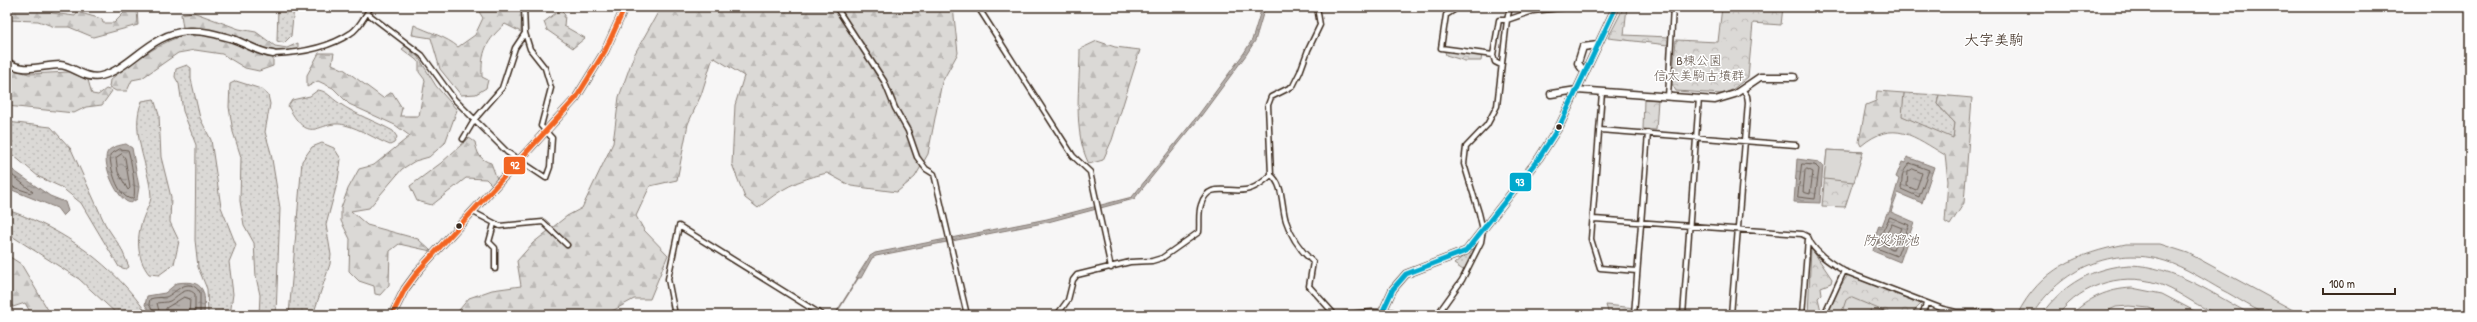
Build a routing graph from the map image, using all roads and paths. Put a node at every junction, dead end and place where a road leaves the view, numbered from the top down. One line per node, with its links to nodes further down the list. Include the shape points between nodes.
1 (371, 7): 12 (street)
2 (524, 7): 14 (street)
3 (625, 7): 30 (street, via 615,32 586,84)
4 (836, 7): 57 (street, via 884,81 908,131 917,157 926,169 934,174)
5 (978, 7): 47 (street, via 1073,156 1090,172)
6 (1317, 7): 37 (street, via 1320,26 1293,86 1271,97 1268,105)
7 (1455, 7): 17 (street, via 1446,15 1441,48)
8 (1510, 7): 13 (street)
9 (1569, 7): 13 (street, via 1533,12)
10 (1616, 7): 15 (street)
11 (1673, 7): 26 (street)
12 (367, 13): 16 (street, via 353,32 325,46); 28 (street, via 422,55 454,99)
13 (1507, 20): 17 (street, via 1499,20); 19 (street)
14 (526, 33): 28 (street, via 515,48 502,88); 30 (street, via 530,49 549,77 551,88 541,126)
15 (1598, 45): 20 (street); 20 (street, via 1586,45 1581,51 1578,63)
16 (273, 54): 18 (street, via 262,53 234,40 190,31 172,33 157,40 100,76 89,76 60,65 17,68)
17 (1493, 55): 19 (street, via 1495,62)
18 (7, 62)
19 (1501, 65): 43 (street, via 1497,106 1487,125 1466,147 1464,164)
20 (1585, 74): 22 (street)
21 (1794, 77): 23 (street, via 1760,77)
22 (1577, 90): 24 (street); 25 (street); 43 (street, via 1551,141)
23 (1742, 90): 27 (street, via 1724,99); 34 (street, via 1747,96 1748,103)
24 (1602, 92): 26 (street); 29 (street)
25 (1551, 94)
26 (1668, 97): 27 (street)
27 (1699, 98): 32 (street)
28 (475, 119): 33 (street); 36 (street)
29 (1600, 130): 31 (street); 39 (street)
30 (546, 131): 36 (street); 36 (street, via 552,138 552,150 546,178)
31 (1648, 134): 32 (street); 40 (street)
32 (1696, 137): 34 (street); 42 (street)
33 (463, 138)
34 (1745, 142): 35 (street); 44 (street)
35 (1796, 145)
36 (519, 161): 38 (street)
37 (1271, 175): 47 (street, via 1264,182 1245,190 1220,189 1204,195 1200,207 1199,232 1174,251 1152,261 1130,262); 59 (street, via 1280,188 1290,232 1313,262 1309,286)
38 (473, 212): 41 (street); 54 (street, via 411,280)
39 (1594, 219): 40 (street); 49 (street, via 1591,239 1600,268)
40 (1641, 223): 42 (street); 49 (street)
41 (494, 224): 46 (street, via 500,226 544,222); 48 (street, via 489,242 495,248)
42 (1689, 226): 44 (street); 64 (street)
43 (1483, 230): 60 (street, via 1458,256 1406,274 1393,289); 62 (street, via 1481,242 1462,280)
44 (1737, 230): 45 (street, via 1802,234); 65 (street)
45 (1808, 237): 50 (street, via 1810,243 1830,263); 66 (street)
46 (567, 246)
47 (1111, 268): 58 (street, via 1077,275 1073,280 1068,300)
48 (495, 269)
49 (1637, 271): 63 (street)
50 (1844, 271): 51 (street); 67 (street)
51 (1926, 304): 52 (street, via 1956,312); 68 (street)
52 (1993, 312)
53 (1391, 313): 59 (street, bridge); 61 (street)
54 (392, 315)
55 (675, 315): 56 (street, via 668,279 679,226)
56 (822, 315)
57 (967, 315)
58 (1057, 315)
59 (1335, 315)
60 (1381, 315)
61 (1404, 315)
62 (1437, 315)
63 (1634, 315)
64 (1683, 315)
65 (1731, 315)
66 (1802, 315)
67 (1824, 315)
68 (1922, 315)

